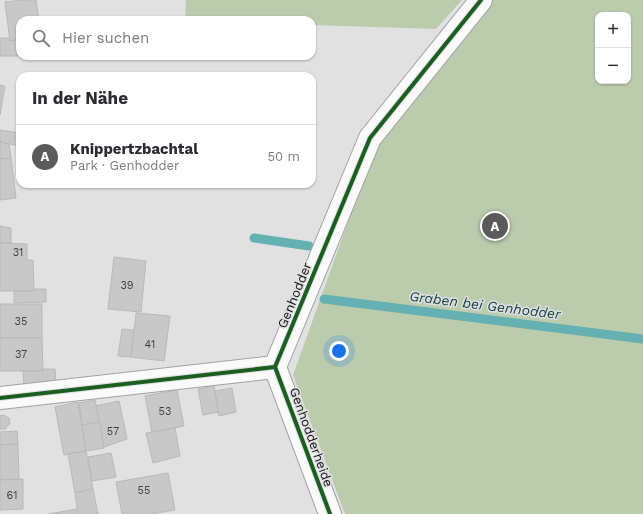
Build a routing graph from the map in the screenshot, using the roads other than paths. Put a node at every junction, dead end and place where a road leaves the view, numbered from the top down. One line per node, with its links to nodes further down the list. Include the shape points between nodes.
1 (482, 0): 2 (street, Genhodder, via 370,138)
2 (275, 367): 3 (street); 4 (street, Genhodderheide)
3 (0, 398)
4 (330, 514)

